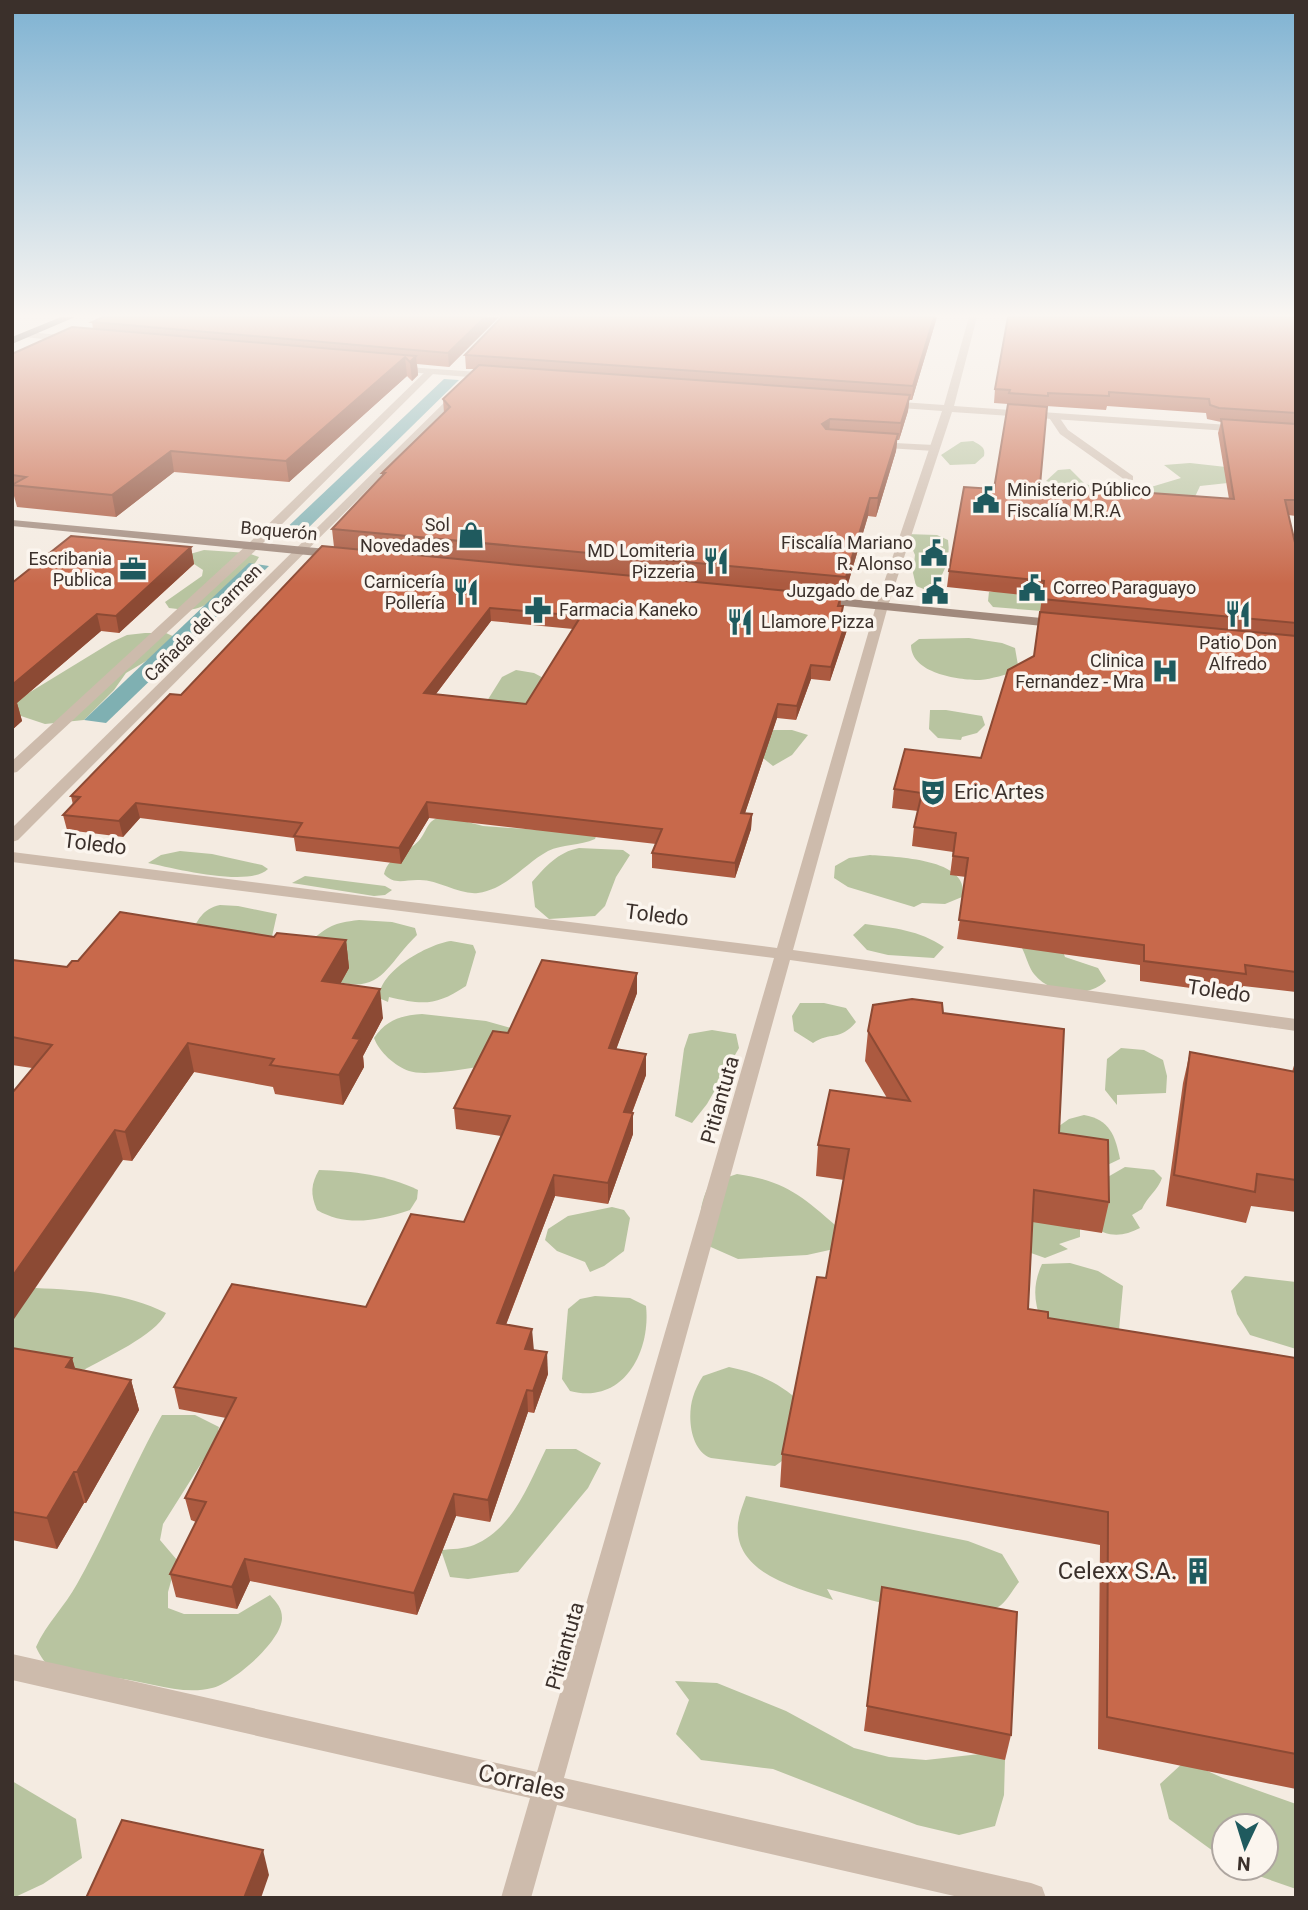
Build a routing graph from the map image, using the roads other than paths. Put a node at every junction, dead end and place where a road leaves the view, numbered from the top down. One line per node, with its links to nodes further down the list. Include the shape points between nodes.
1 (396, 406): 11 (street)
2 (445, 406): 12 (street, Cañada del Carmen)
3 (922, 406): 4 (street)
4 (948, 408): 5 (street); 8 (street, Pitiantuta)
5 (1053, 416): 6 (street); 9 (street, via 1064,432)
6 (1255, 430)
7 (869, 444): 8 (street)
8 (934, 448): 15 (street, Pitiantuta)
9 (1129, 478)
10 (12, 523): 11 (street, Boquerón)
11 (258, 547): 12 (street, Boquerón); 17 (street)
12 (298, 550): 13 (street, Boquerón); 18 (street, Cañada del Carmen)
13 (356, 556)
14 (799, 598): 15 (street)
15 (882, 606): 16 (street); 20 (street, Pitiantuta)
16 (1075, 625)
17 (12, 769)
18 (12, 837)
19 (12, 856): 20 (street, Toledo)
20 (785, 954): 21 (street, Toledo); 23 (street, Pitiantuta)
21 (1296, 1025)
22 (12, 1667): 23 (street, Corrales)
23 (549, 1788): 24 (street, Pitiantuta); 25 (street, Corrales)
24 (516, 1898)
25 (1031, 1898)

